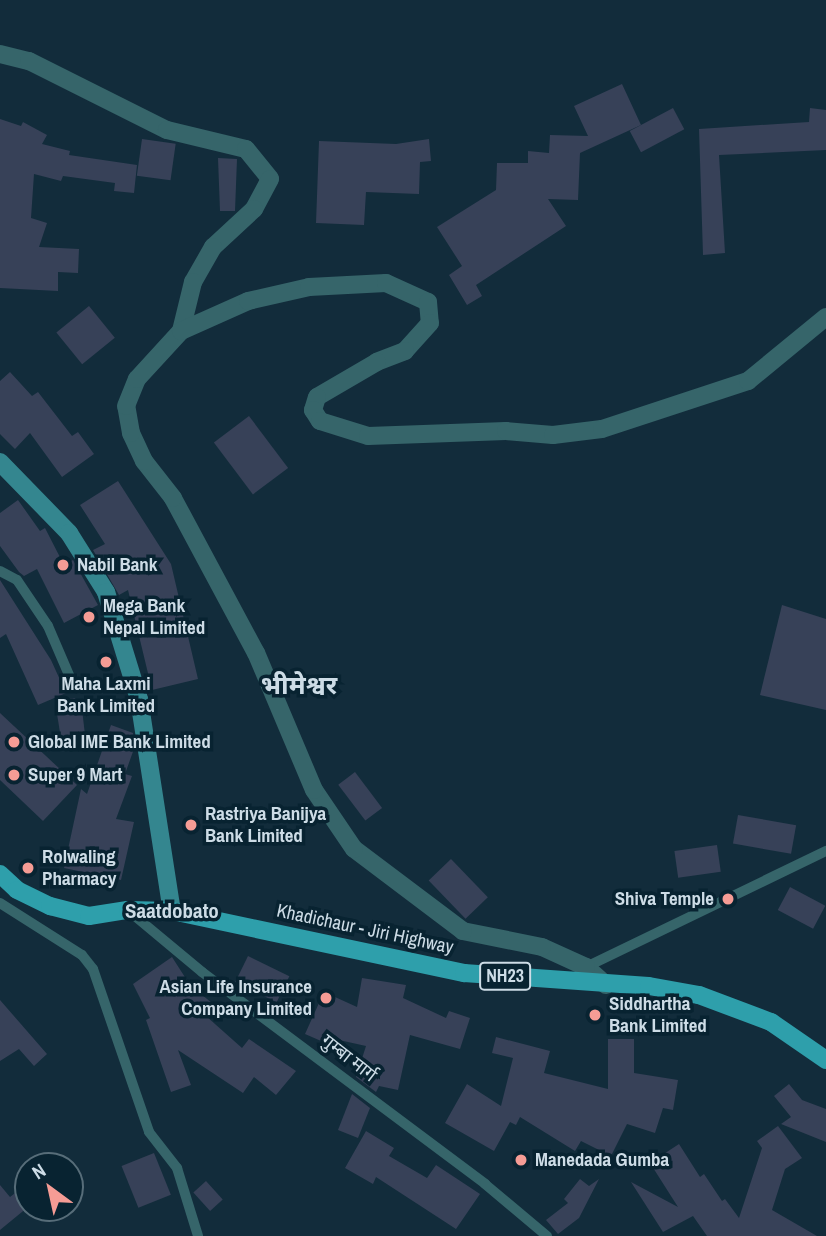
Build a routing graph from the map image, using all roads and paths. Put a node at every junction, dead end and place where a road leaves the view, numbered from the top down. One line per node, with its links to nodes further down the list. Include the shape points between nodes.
1 (0, 54): 3 (street, via 29,61 167,130 246,149 270,179 254,209 213,247 193,282)
2 (826, 317): 3 (street, via 748,382 602,429 552,435 506,430 368,436 320,421 313,410 317,397 405,351 430,323 428,302 386,284 309,287 248,301)
3 (181, 331): 12 (street, via 137,379 126,406 131,433 144,461 173,498 256,653 314,790 354,849 463,932 542,947)
4 (0, 462): 11 (main road, via 69,533 106,592 139,699)
5 (0, 572): 6 (lane, via 17,580 48,626)
6 (72, 681)
7 (826, 851): 12 (lane)
8 (0, 874): 10 (main road, NH23, via 17,890 50,906 89,916)
9 (0, 903): 15 (lane, via 82,955 93,969 149,1132 177,1168)
10 (128, 910): 11 (main road, NH23); 16 (lane, गुम्बा मार्ग)
11 (172, 911): 13 (main road, Khadichaur - Jiri Highway / NH23, via 464,972)
12 (586, 967): 13 (street)
13 (606, 985): 14 (main road, Khadichaur - Jiri Highway / NH23, via 649,986 741,1008)
14 (826, 1060)
15 (198, 1236)
16 (547, 1236)

